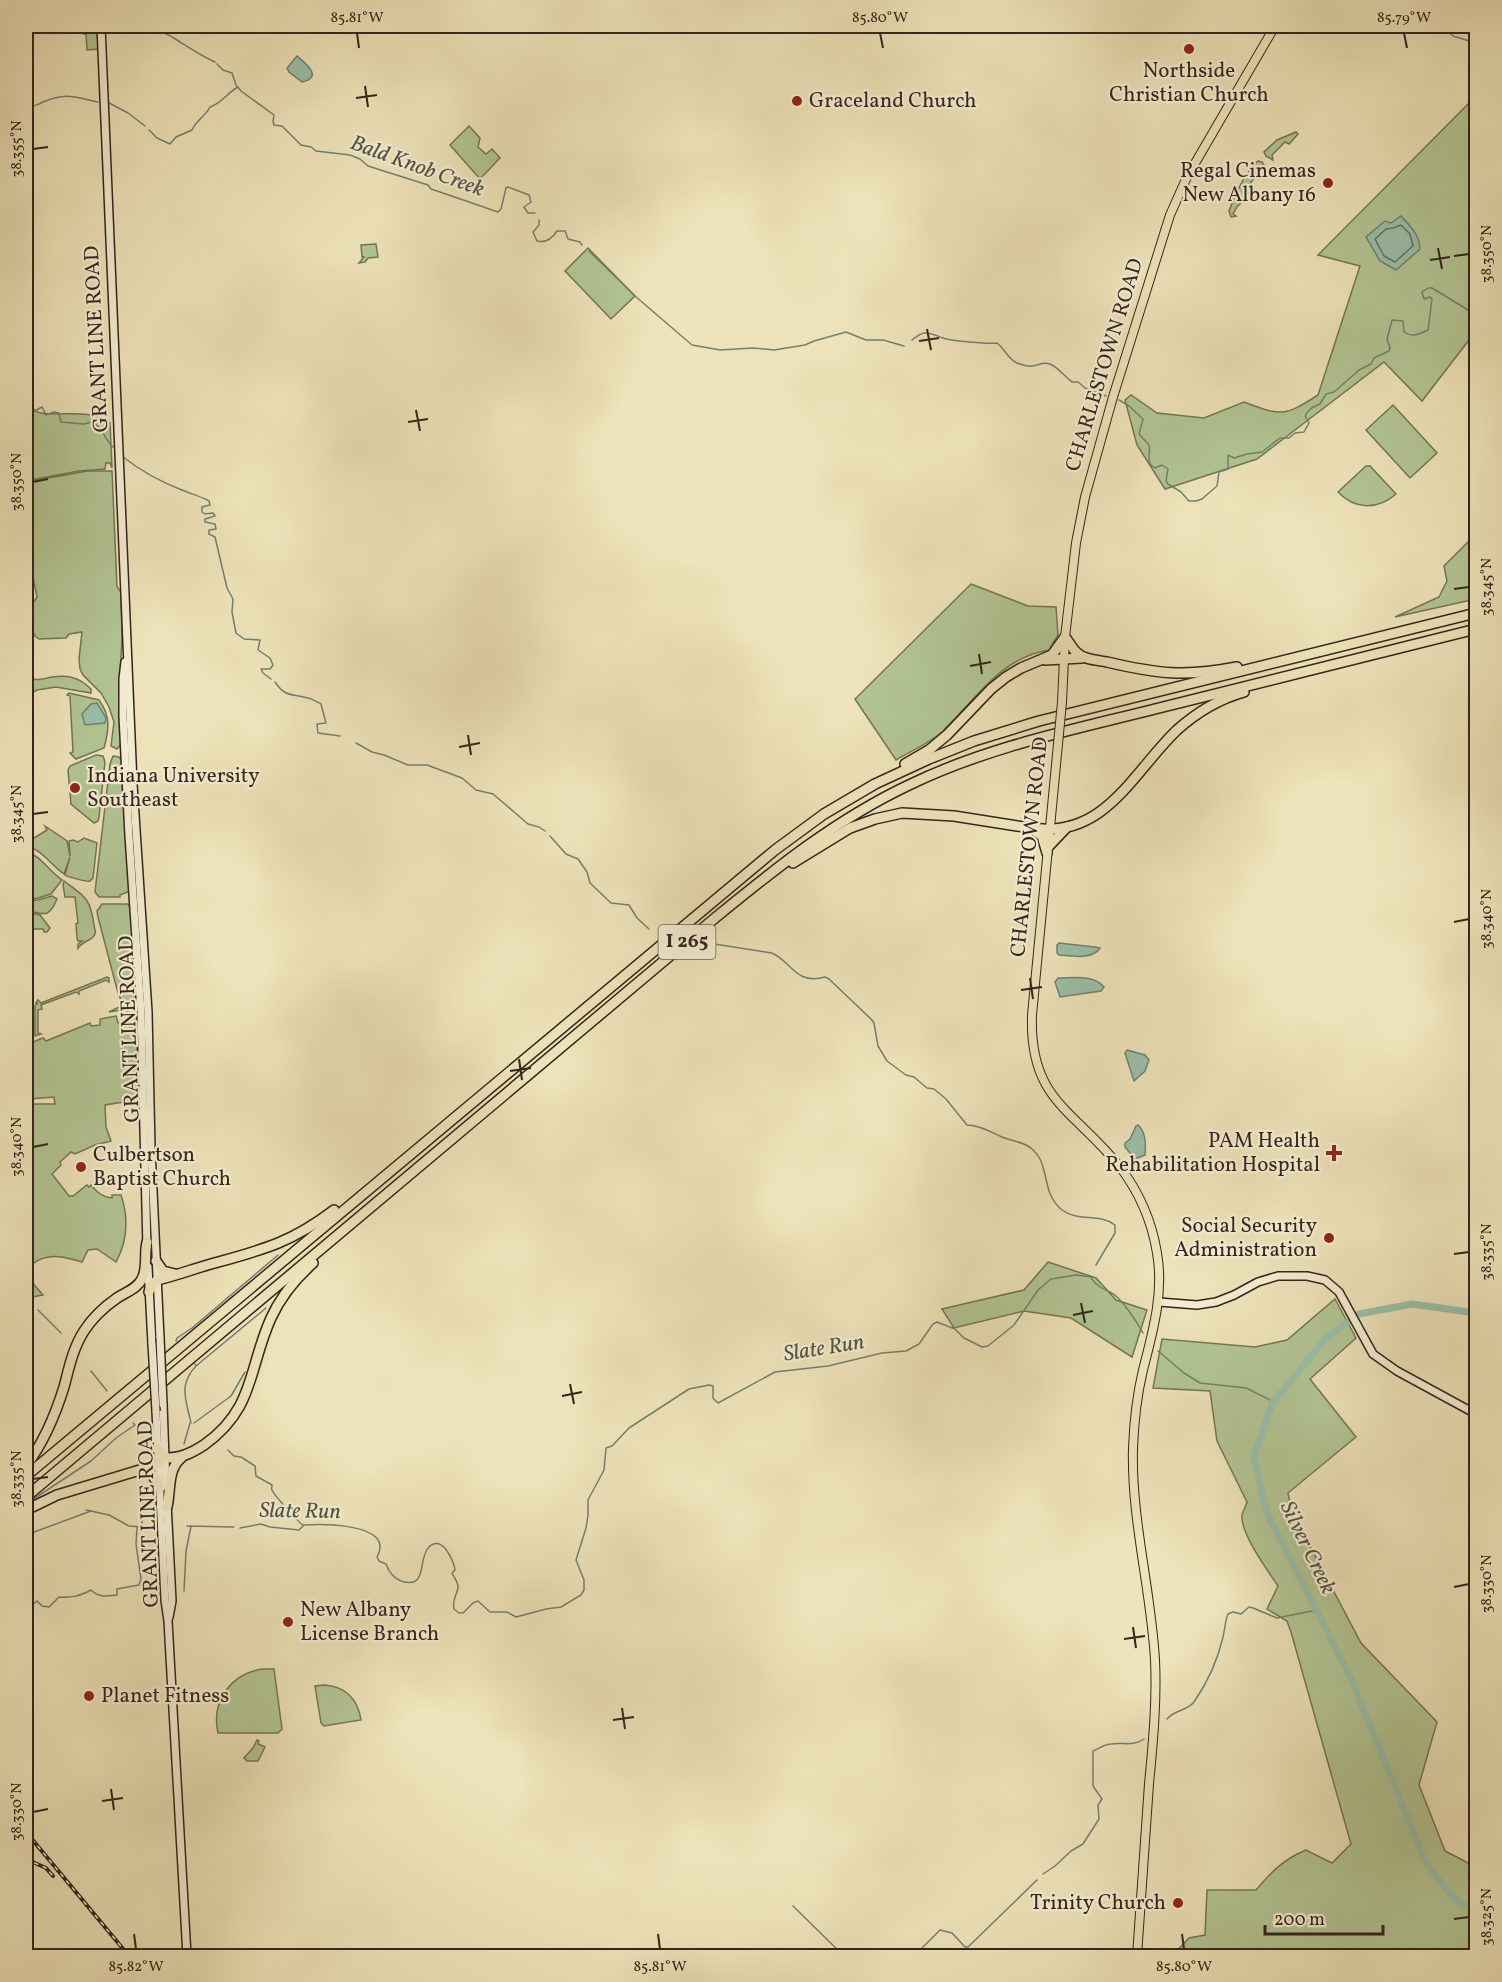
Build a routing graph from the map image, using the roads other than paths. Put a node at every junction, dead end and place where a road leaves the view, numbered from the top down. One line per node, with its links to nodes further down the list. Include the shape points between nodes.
1 (101, 26): 7 (main road, GRANT LINE ROAD)
2 (1275, 26): 5 (main road, CHARLESTOWN ROAD, via 1187,177 1170,215 1088,484 1076,543)
3 (1476, 613): 6 (highway, I 265)
4 (1476, 629): 11 (highway, I 265)
5 (1065, 637): 8 (main road, CHARLESTOWN ROAD); 9 (highway, via 1076,652); 10 (highway, via 1052,656)
6 (1364, 641): 9 (highway, via 1191,674 1156,673); 12 (highway, I 265, via 1006,731 929,759)
7 (127, 651): 20 (main road, GRANT LINE ROAD, via 123,716 141,1012); 21 (main road, GRANT LINE ROAD, via 148,1012)
8 (1065, 658): 9 (highway); 10 (highway); 15 (main road, CHARLESTOWN ROAD, bridge)
9 (1088, 658)
10 (1043, 660): 12 (highway, via 1006,677 938,742)
11 (1329, 666): 13 (highway, via 1239,694 1206,709 1169,738 1115,800 1094,816); 17 (highway, I 265, via 1082,726 942,770 826,831)
12 (850, 798): 18 (highway, I 265, via 775,850)
13 (1068, 826): 15 (highway); 16 (highway)
14 (1030, 828): 15 (highway); 16 (highway, via 1042,836); 17 (highway, via 921,813 868,821 836,835)
15 (1050, 829): 16 (main road, CHARLESTOWN ROAD)
16 (1048, 850): 25 (main road, CHARLESTOWN ROAD, via 1032,1015 1035,1057 1052,1096 1120,1168 1141,1202 1157,1254)
17 (715, 918): 19 (highway, I 265)
18 (396, 1165): 22 (highway, via 294,1237); 32 (highway, I 265)
19 (373, 1205): 28 (highway, via 299,1275 280,1301 266,1329 245,1397 231,1421 218,1435); 34 (highway, I 265)
20 (147, 1242): 23 (highway, via 144,1274); 24 (main road, GRANT LINE ROAD)
21 (156, 1261): 22 (highway, via 163,1271); 24 (main road, GRANT LINE ROAD)
22 (175, 1274): 24 (highway)
23 (137, 1286): 24 (highway); 30 (highway, via 102,1310 83,1333 52,1422)
24 (153, 1286): 27 (main road, GRANT LINE ROAD, bridge); 29 (main road, GRANT LINE ROAD, bridge, via 159,1338)
25 (1159, 1302): 26 (main road, via 1216,1302 1258,1282 1285,1275 1325,1280 1337,1289 1373,1354 1386,1365); 39 (main road, CHARLESTOWN ROAD, via 1133,1433 1156,1691)
26 (1476, 1413)
27 (157, 1449): 29 (highway)
28 (182, 1457): 29 (highway); 35 (highway, via 172,1470)
29 (162, 1460): 31 (highway); 33 (main road, GRANT LINE ROAD); 35 (main road, GRANT LINE ROAD)
30 (26, 1466)
31 (136, 1472): 33 (highway, via 152,1474); 36 (highway, via 57,1495)
32 (26, 1476)
33 (160, 1488): 37 (main road, GRANT LINE ROAD)
34 (26, 1497)
35 (168, 1507): 37 (main road, GRANT LINE ROAD, via 172,1601)
36 (26, 1510)
37 (168, 1621): 38 (main road, GRANT LINE ROAD)
38 (187, 1956)
39 (1137, 1956)

